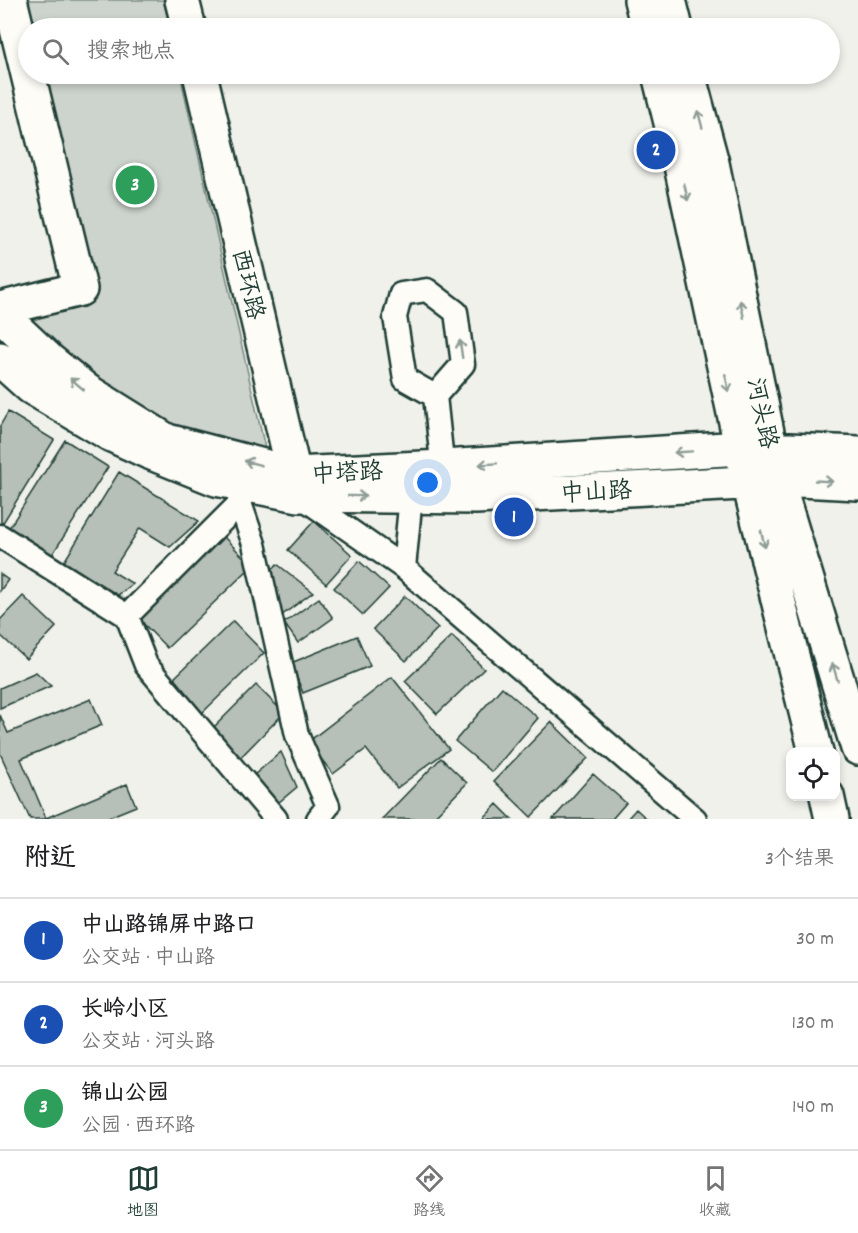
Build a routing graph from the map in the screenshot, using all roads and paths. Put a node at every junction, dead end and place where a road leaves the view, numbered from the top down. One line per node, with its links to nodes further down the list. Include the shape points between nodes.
1 (10, 0): 8 (main road)
2 (182, 0): 5 (main road)
3 (641, 0): 6 (main road)
4 (669, 0): 7 (main road)
5 (186, 18)
6 (646, 18)
7 (674, 18)
8 (18, 33)
9 (30, 84): 13 (main road, via 80,289)
10 (202, 84): 22 (main road, 西环路)
11 (661, 84): 17 (main road, 河头路, one-way to 17)
12 (691, 84): 17 (main road, 河头路, one-way to 12, via 712,163)
13 (0, 309)
14 (0, 314): 22 (main road, 中塔路, one-way to 14, via 167,441 87,391)
15 (0, 359): 23 (main road, 中塔路, via 31,387 110,434)
16 (435, 396): 19 (street)
17 (756, 448): 18 (main road, 中塔路); 19 (main road, 中塔路, one-way to 19); 20 (main road, 河头路)
18 (858, 453)
19 (444, 482): 20 (main road, 中山路, via 476,497); 22 (main road, 中塔路); 24 (main road, 中山路)
20 (763, 482): 21 (main road, 中山路, one-way to 21); 28 (main road, 河头路, one-way to 28); 29 (main road, 河头路, one-way to 20)
21 (858, 483)
22 (296, 485): 23 (main road, 中塔路); 24 (main road, 中山路, one-way to 24); 26 (street)
23 (244, 494): 27 (street); 32 (street, via 297,735 328,806)
24 (411, 496): 26 (street)
25 (0, 536): 27 (street)
26 (404, 568): 33 (street)
27 (127, 616): 31 (street, via 146,665)
28 (815, 747)
29 (858, 748)
30 (828, 801): 34 (main road)
31 (276, 819)
32 (318, 819)
33 (695, 819)
34 (832, 819)

